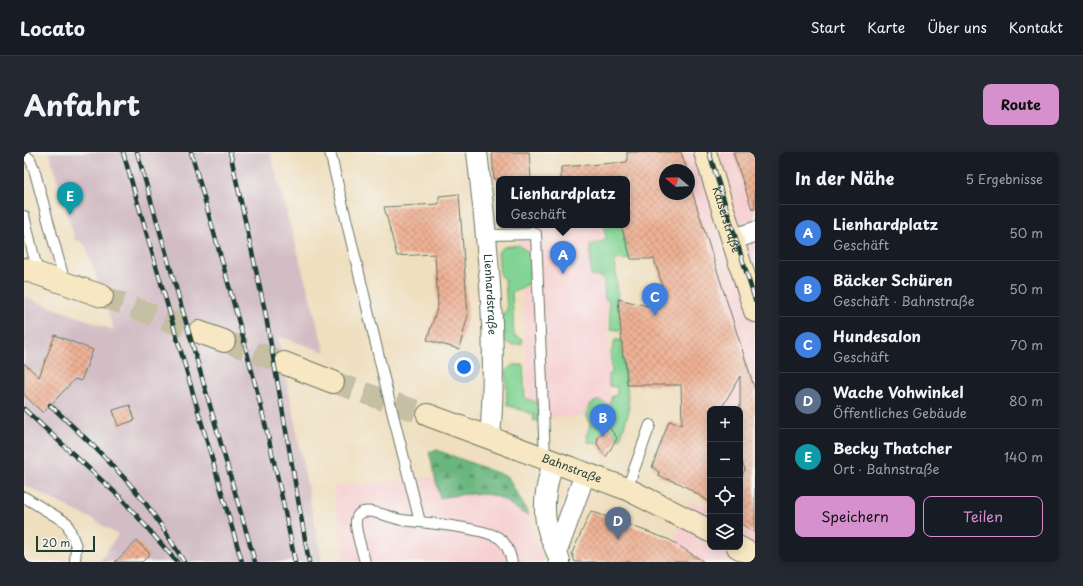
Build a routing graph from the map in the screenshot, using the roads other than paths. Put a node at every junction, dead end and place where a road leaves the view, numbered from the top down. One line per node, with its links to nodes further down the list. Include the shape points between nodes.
1 (330, 152): 24 (lane)
2 (477, 152): 7 (street, Lienhardstraße)
3 (705, 152): 8 (main road, Kaiserstraße)
4 (24, 154): 10 (lane, via 30,159 34,169)
5 (24, 216): 9 (lane)
6 (755, 232): 8 (street)
7 (486, 235): 19 (street, Lienhardstraße, via 493,355); 20 (lane, via 536,234)
8 (732, 239): 12 (main road, Kaiserstraße)
9 (31, 271): 10 (main road)
10 (65, 283): 11 (main road)
11 (102, 296)
12 (755, 311)
13 (199, 332): 14 (main road)
14 (224, 341)
15 (284, 363): 16 (main road)
16 (333, 382)
17 (428, 415): 19 (main road, Bahnstraße)
18 (650, 425): 22 (lane)
19 (490, 438): 20 (main road, Bahnstraße)
20 (549, 461): 21 (main road, Bahnstraße); 27 (street, via 545,509 548,530)
21 (585, 474): 22 (main road, Bahnstraße); 27 (street)
22 (627, 489): 25 (main road, Bahnstraße)
23 (24, 497): 29 (lane, via 66,523 76,546)
24 (420, 522): 30 (lane, via 368,511 362,512 356,524); 31 (lane, via 452,526 500,538 509,550)
25 (707, 529)
26 (743, 550): 28 (main road)
27 (558, 556)
28 (755, 556)
29 (75, 562)
30 (365, 562)
31 (512, 562)

